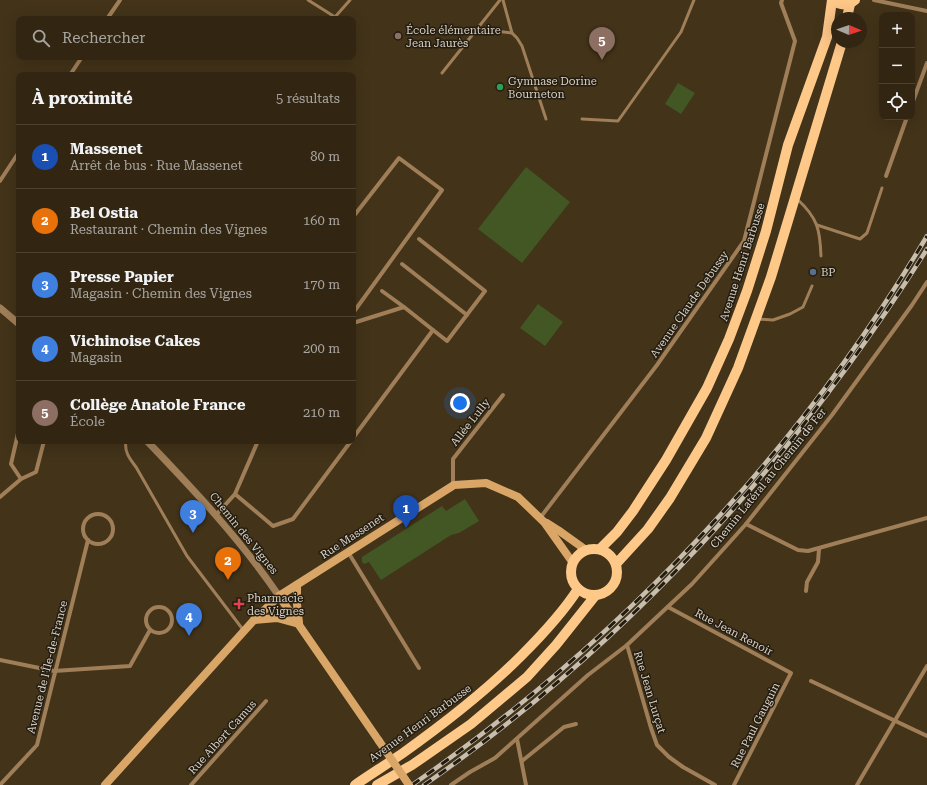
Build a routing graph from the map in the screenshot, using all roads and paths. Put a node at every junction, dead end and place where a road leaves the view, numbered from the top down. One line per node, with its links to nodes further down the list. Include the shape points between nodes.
1 (120, 0): 12 (street)
2 (308, 0): 13 (lane)
3 (350, 0): 14 (lane)
4 (501, 0): 15 (lane); 16 (lane)
5 (694, 0): 24 (lane, via 681,32 618,121)
6 (782, 0): 61 (street, Avenue Claude Debussy, via 795,41 744,241 657,365)
7 (832, 0): 9 (main road, Avenue Henri Barbusse, via 840,4); 64 (main road, Avenue Henri Barbusse, via 827,37 788,145 761,246 729,339 707,388 666,460 625,522)
8 (874, 0): 10 (street)
9 (853, 2): 11 (main road, Avenue Henri Barbusse)
10 (927, 11)
11 (849, 12)
12 (109, 16)
13 (334, 16)
14 (337, 16)
15 (478, 29): 16 (lane); 21 (lane)
16 (512, 33): 23 (lane, via 522,46)
17 (840, 48): 30 (main road)
18 (80, 60): 20 (street)
19 (927, 63): 22 (street)
20 (72, 72)
21 (442, 73)
22 (915, 96)
23 (546, 119)
24 (582, 119)
25 (906, 120): 27 (street)
26 (16, 157): 28 (street)
27 (886, 176)
28 (0, 181)
29 (882, 188): 32 (lane, via 867,233 860,239)
30 (794, 197): 32 (lane, via 808,209); 43 (main road)
31 (356, 213): 41 (street, via 399,158 442,190)
32 (817, 225): 34 (lane)
33 (419, 240): 42 (street, via 486,291)
34 (821, 256)
35 (402, 264): 42 (street)
36 (927, 282): 62 (street, Chemin Latéral au Chemin de Fer, via 832,415)
37 (812, 286): 43 (lane, via 803,307 773,320)
38 (382, 290): 39 (street)
39 (404, 307): 45 (street); 46 (street)
40 (0, 308): 44 (street)
41 (356, 309)
42 (467, 315): 46 (street, via 447,341)
43 (756, 319): 69 (main road, via 738,368 706,438 648,529)
44 (16, 321)
45 (356, 322)
46 (433, 330): 48 (street)
47 (503, 395): 56 (street, Allée Lully, via 453,459)
48 (356, 434)
49 (16, 442): 55 (street, via 11,464)
50 (43, 444): 55 (street, via 36,472)
51 (126, 444): 79 (lane, via 127,455 187,556)
52 (150, 444): 59 (street, Chemin des Vignes)
53 (257, 444): 57 (street)
54 (349, 444): 57 (street, via 293,519 273,526)
55 (21, 479): 58 (street)
56 (454, 485): 61 (main road, Rue Massenet, via 486,483 518,497); 67 (main road, Rue Massenet)
57 (235, 494): 59 (street)
58 (0, 498)
59 (216, 515): 73 (street, Chemin des Vignes)
60 (927, 518): 65 (street)
61 (542, 520): 66 (main road, Rue Massenet); 68 (main road, Rue Massenet)
62 (746, 524): 65 (street, via 798,550); 75 (street, Chemin Latéral au Chemin de Fer)
63 (88, 540): 63 (street, via 97,544 106,542 112,534 112,524 106,516 97,514 88,518 83,526); 84 (street, Avenue de l'Île-de-France)
64 (600, 549): 66 (main road); 69 (main road, via 613,558)
65 (818, 549): 72 (street, via 818,562 807,582)
66 (586, 550): 68 (main road, via 580,553)
67 (348, 551): 70 (main road, Rue Massenet); 83 (street)
68 (573, 563): 71 (main road, via 572,577)
69 (616, 564): 74 (main road, via 618,572 614,586 609,591)
70 (297, 585): 73 (main road, Rue Massenet); 77 (main road)
71 (578, 589): 74 (main road); 96 (main road, Avenue Henri Barbusse, via 540,637 483,692 460,712)
72 (806, 591)
73 (279, 596): 76 (main road, Rue Massenet); 77 (main road, Chemin des Vignes)
74 (595, 596): 97 (main road, via 556,645 526,677 471,724 412,765)
75 (668, 607): 80 (street, Chemin Latéral au Chemin de Fer); 85 (street, Rue Jean Renoir)
76 (254, 620): 77 (main road, via 277,618); 79 (main road, Rue Massenet)
77 (299, 624): 98 (main road, Chemin des Vignes, bridge)
78 (150, 630): 78 (street, via 157,633 168,630 172,622 168,611 164,608 155,608 148,613 146,622); 84 (street, via 130,666)
79 (244, 631): 94 (main road, Rue Massenet)
80 (628, 645): 91 (street, Chemin Latéral au Chemin de Fer, via 588,675); 101 (street, Rue Jean Lurçat, via 657,745 683,767)
81 (0, 660): 84 (street)
82 (927, 666): 88 (street)
83 (419, 668)
84 (54, 671): 93 (street, Avenue de l'Île-de-France, via 37,745)
85 (791, 673): 102 (street, Rue Paul Gauguin)
86 (811, 681): 88 (street)
87 (266, 701): 95 (street, Rue Albert Camus)
88 (895, 720): 90 (street); 103 (street)
89 (576, 724): 92 (street, via 564,727)
90 (927, 736)
91 (517, 739): 92 (street); 99 (street, Chemin Latéral au Chemin de Fer, via 495,758)
92 (522, 761): 100 (street)
93 (0, 785)
94 (105, 785)
95 (191, 785)
96 (355, 785)
97 (377, 785)
98 (409, 785)
99 (451, 785)
100 (526, 785)
101 (715, 785)
102 (734, 785)
103 (857, 785)

